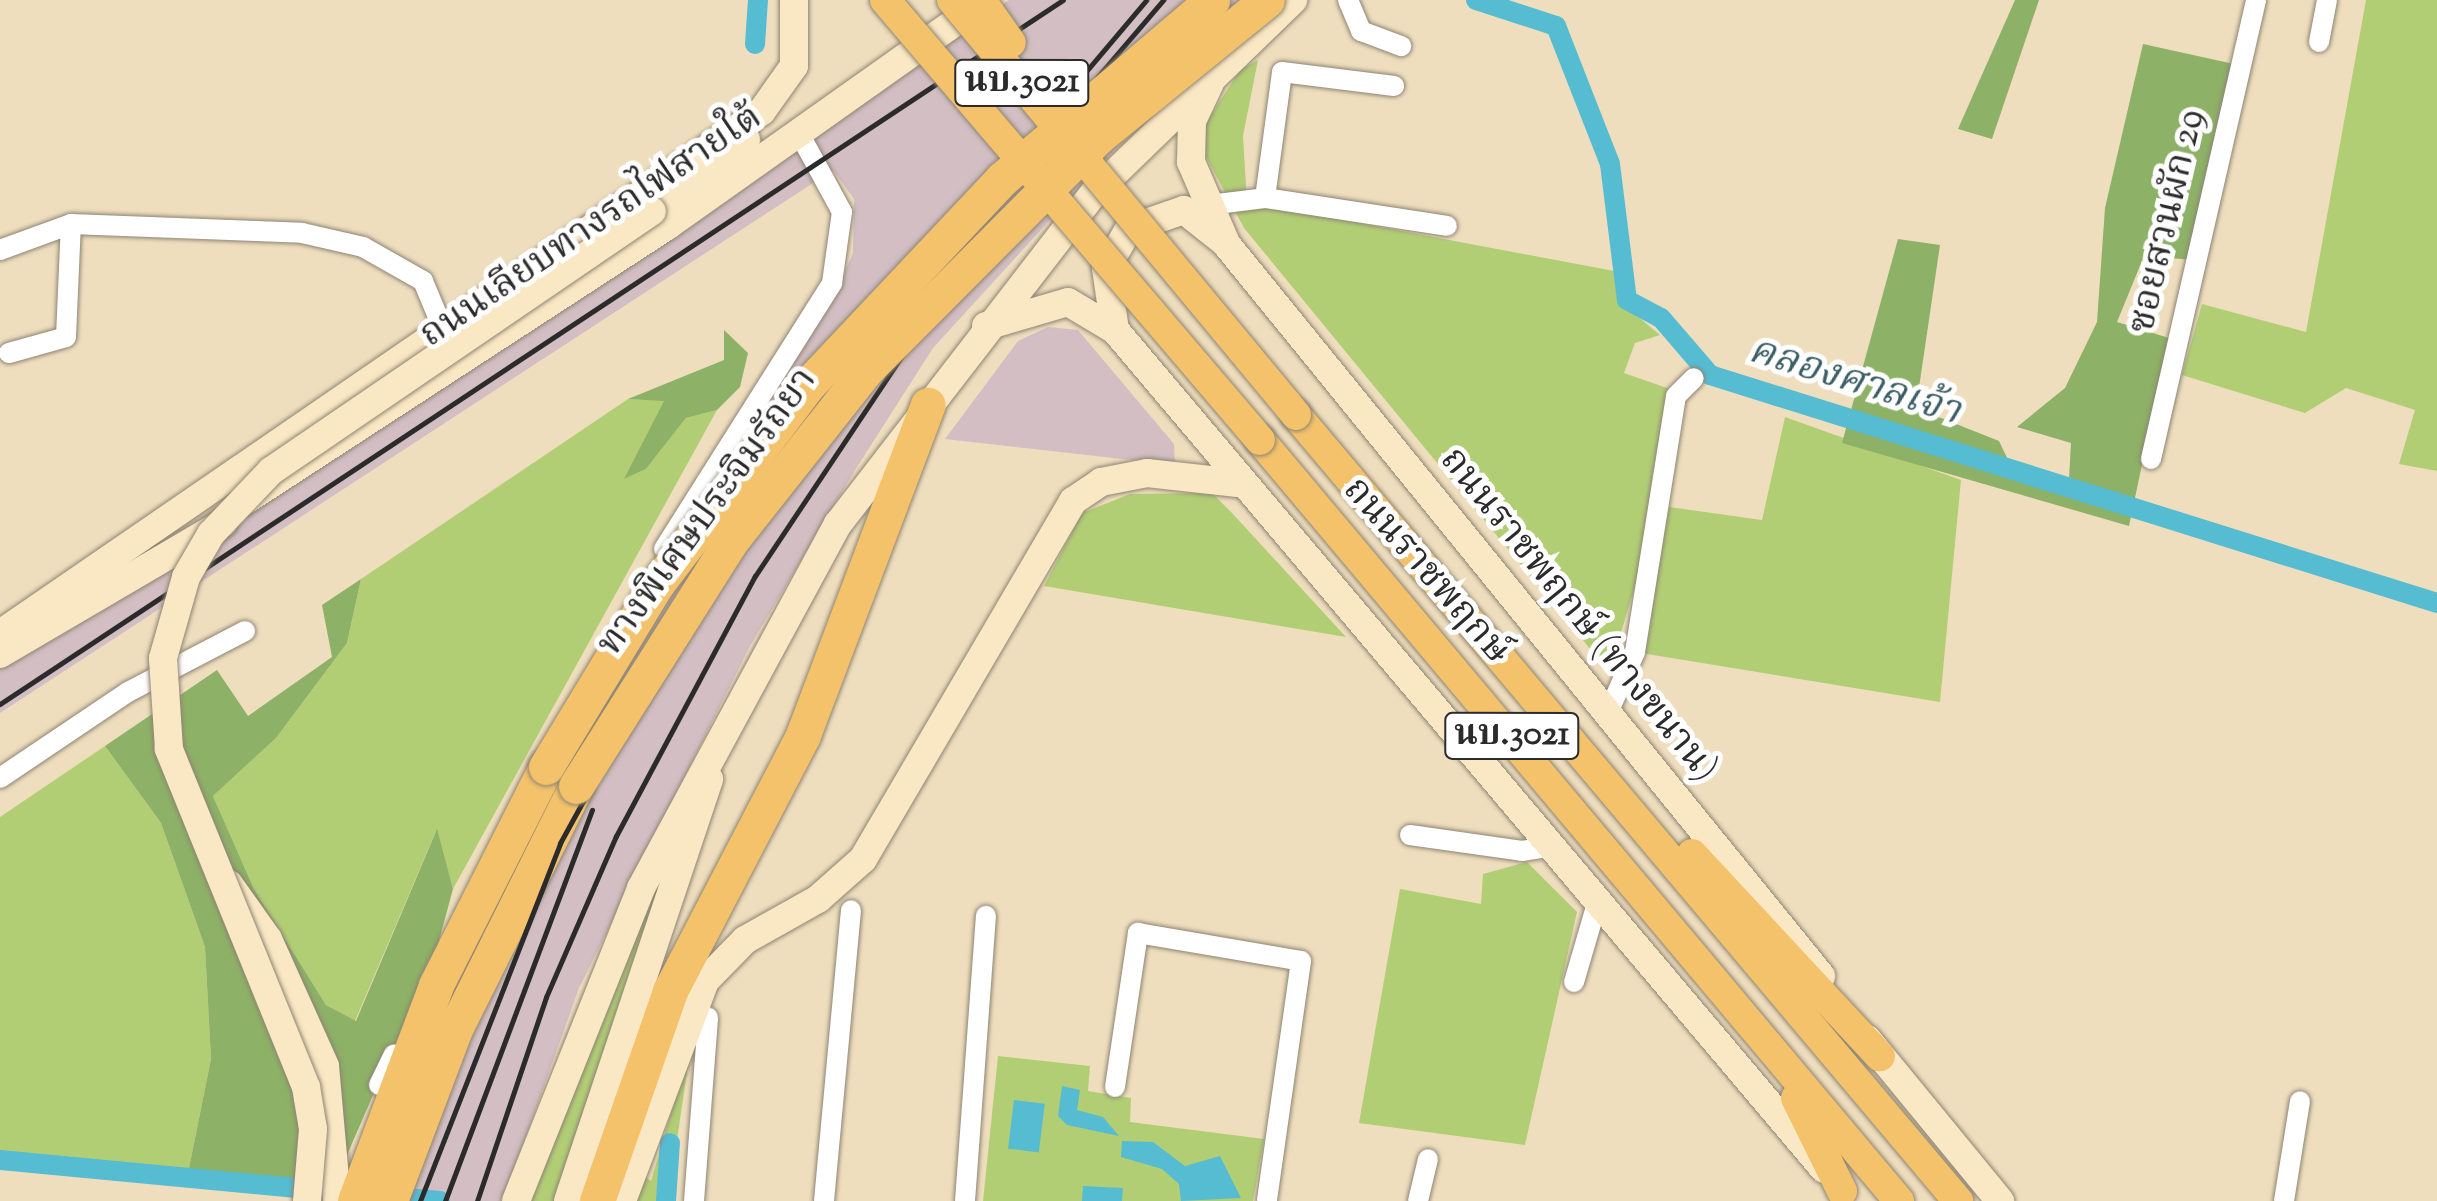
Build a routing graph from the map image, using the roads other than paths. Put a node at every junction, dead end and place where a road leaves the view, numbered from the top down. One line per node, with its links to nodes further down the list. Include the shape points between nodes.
1 (794, 0): 15 (main road, ถนนเลียบทางรถไฟสายใต้, via 799,36)
2 (885, 0): 50 (main road, ถนนราชพฤกษ์ / นบ.3021, bridge)
3 (952, 0): 17 (main road, ถนนราชพฤกษ์ / นบ.3021, bridge)
4 (983, 0): 13 (main road, ถนนเลียบทางรถไฟสายใต้); 17 (main road, bridge)
5 (1212, 0): 60 (highway, ทางพิเศษประจิมรัถยา, bridge, via 1002,178 925,257 808,385 657,584 479,892)
6 (1348, 0): 11 (street, via 1361,30)
7 (2256, 0): 31 (street, ซอยสวนผัก 29)
8 (2327, 0): 10 (street)
9 (1283, 2): 12 (main road); 61 (highway, ทางพิเศษประจิมรัถยา, bridge, via 1097,138 956,274 751,514 651,661 508,915)
10 (2318, 42)
11 (1400, 46)
12 (1231, 53): 20 (main road, ถนนราชพฤกษ์ (ทางขนาน), via 1192,121 1191,162); 26 (main road, via 1095,192)
13 (862, 86): 16 (main road, ถนนเลียบทางรถไฟสายใต้); 18 (main road)
14 (1394, 86): 19 (street, via 1282,72)
15 (785, 90): 18 (main road, via 770,117); 25 (main road, ถนนเลียบทางรถไฟสายใต้)
16 (799, 134): 34 (main road, ถนนเลียบทางรถไฟสายใต้, via 252,502); 52 (street, via 842,212 832,283 565,708)
17 (1092, 167): 38 (main road, ถนนราชพฤกษ์ / นบ.3021, bridge)
18 (709, 173): 44 (main road, bridge, via 271,471 210,534 171,622 163,692 169,749)
19 (1264, 198): 20 (street); 22 (street)
20 (1209, 206): 23 (main road, ถนนราชพฤกษ์ (ทางขนาน))
21 (71, 224): 24 (street); 25 (street, via 240,226 363,246 423,281); 28 (street, via 66,337)
22 (1446, 226)
23 (1228, 245): 27 (main road, via 1184,210 1129,229 1106,268); 39 (main road, ถนนราชพฤกษ์ (ทางขนาน))
24 (0, 250)
25 (441, 324): 33 (main road, ถนนเลียบทางรถไฟสายใต้)
26 (984, 327): 27 (main road, via 1068,302); 30 (main road)
27 (1116, 330): 32 (main road, นบ.3021)
28 (9, 353)
29 (1694, 378): 39 (street, via 1676,396 1635,652)
30 (928, 406): 40 (main road, via 838,524); 55 (highway, via 803,735 684,957)
31 (2151, 459)
32 (1237, 483): 43 (main road, นบ.3021); 55 (main road, via 1148,473 1101,482 1074,501 863,859 818,900 745,940 705,981)
33 (208, 488): 34 (main road); 36 (main road, ถนนเลียบทางรถไฟสายใต้)
34 (236, 496): 37 (main road, via 230,520)
35 (245, 631): 41 (street, via 128,692)
36 (0, 634)
37 (0, 654)
38 (1532, 692): 51 (main road); 72 (main road, ถนนราชพฤกษ์ / นบ.3021)
39 (1608, 714): 51 (main road, ถนนราชพฤกษ์ (ทางขนาน))
40 (718, 739): 62 (main road, via 593,994); 63 (main road, via 646,979)
41 (0, 778)
42 (1410, 835): 43 (street, via 1522,851)
43 (1553, 846): 45 (main road, นบ.3021)
44 (218, 868): 58 (main road, bridge, via 306,1087 314,1129); 59 (main road, bridge, via 268,939 326,1066)
45 (1598, 900): 48 (street); 57 (main road, นบ.3021)
46 (851, 910): 67 (street)
47 (986, 916): 68 (street)
48 (1574, 982)
49 (708, 1018): 66 (street)
50 (1761, 1034): 57 (main road); 71 (main road, ถนนราชพฤกษ์ / นบ.3021)
51 (1880, 1056): 73 (main road, ถนนราชพฤกษ์ (ทางขนาน))
52 (379, 1085)
53 (1115, 1087): 69 (street, via 1138,933 1301,961)
54 (2300, 1101): 74 (street)
55 (624, 1157): 64 (highway); 65 (main road)
56 (1428, 1159): 70 (street)
57 (1847, 1196)
58 (307, 1201)
59 (337, 1201)
60 (355, 1201)
61 (390, 1201)
62 (516, 1201)
63 (568, 1201)
64 (598, 1201)
65 (622, 1201)
66 (694, 1201)
67 (824, 1201)
68 (965, 1201)
69 (1266, 1201)
70 (1418, 1201)
71 (1899, 1201)
72 (1958, 1201)
73 (2000, 1201)
74 (2284, 1201)

